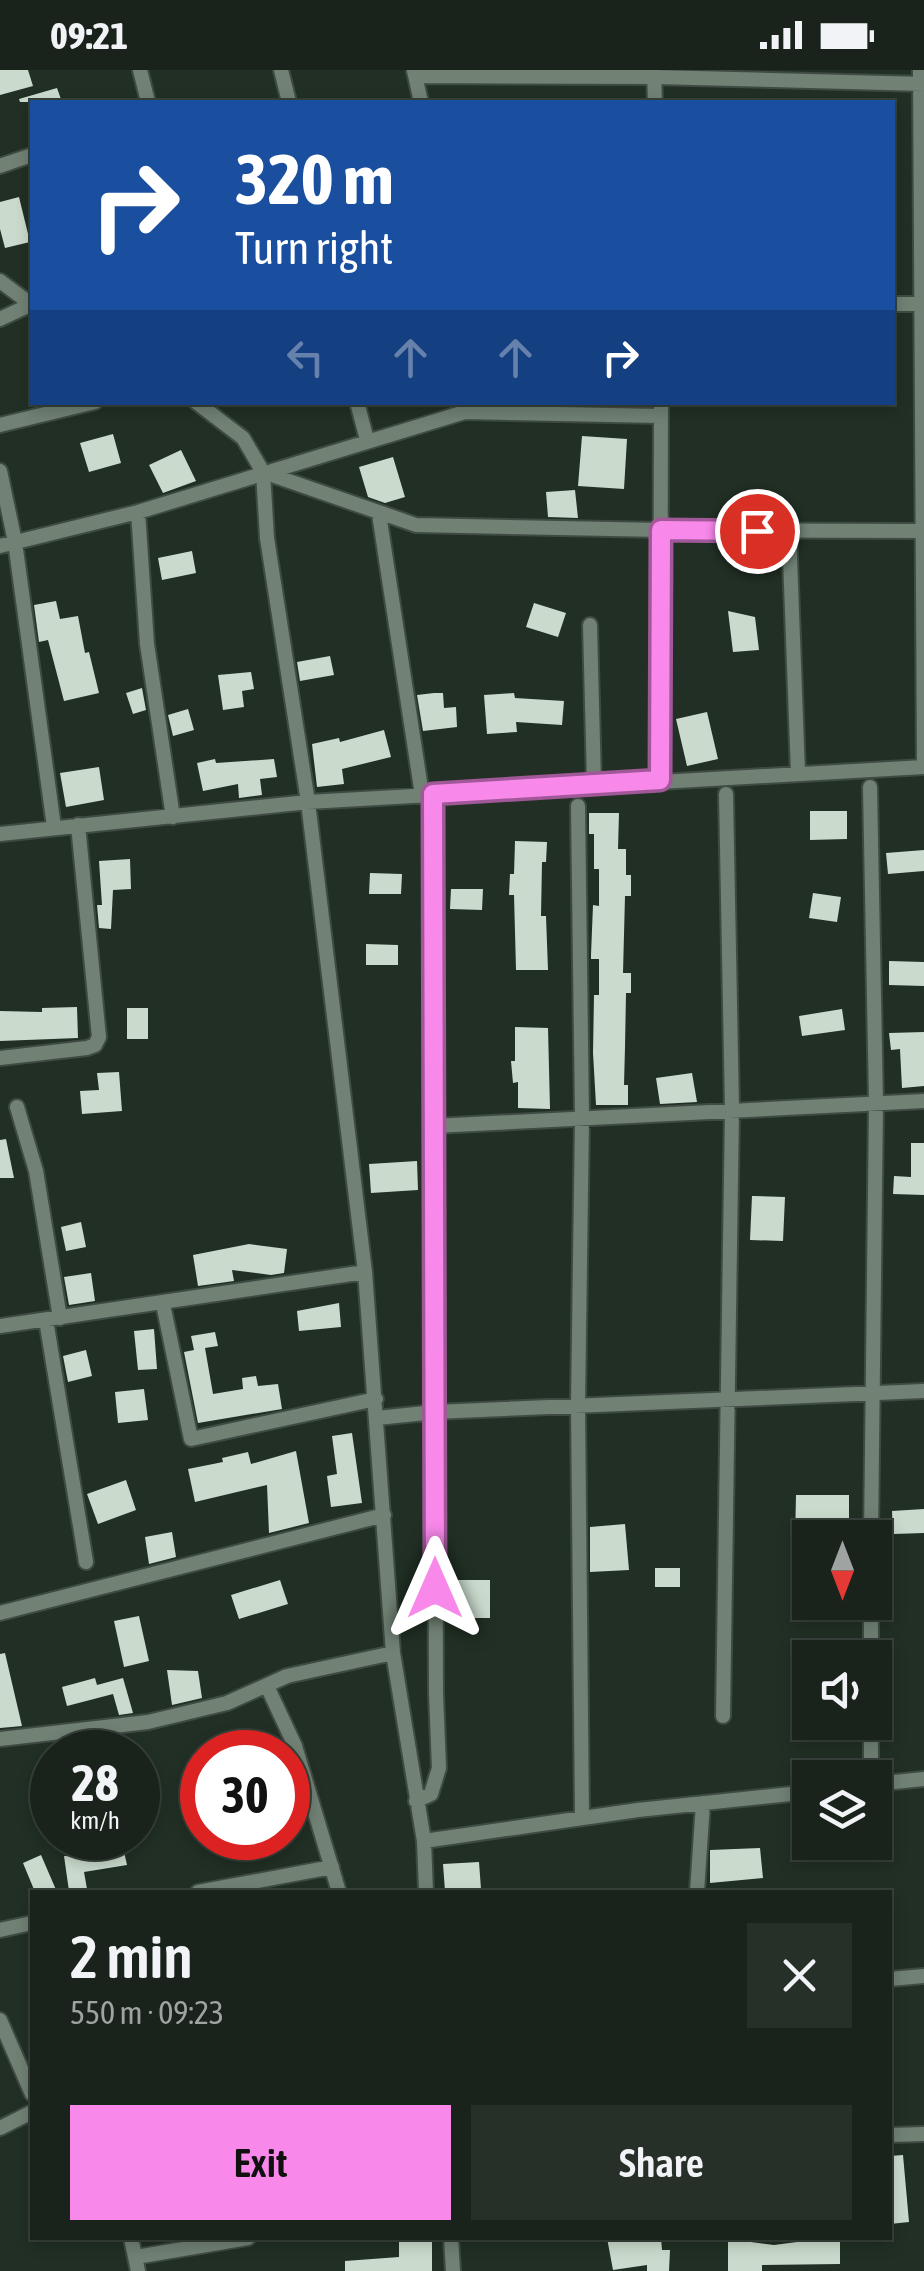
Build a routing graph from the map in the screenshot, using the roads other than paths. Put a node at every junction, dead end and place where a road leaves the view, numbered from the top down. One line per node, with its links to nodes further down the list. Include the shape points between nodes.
1 (140, 70): 6 (street)
2 (281, 70): 7 (street)
3 (415, 73): 4 (street); 8 (street)
4 (654, 73): 5 (street); 9 (street)
5 (921, 79): 15 (street)
6 (148, 100)
7 (288, 100)
8 (419, 100)
9 (655, 100)
10 (30, 156): 11 (street)
11 (0, 166)
12 (0, 281): 13 (street)
13 (30, 303)
14 (895, 304): 15 (street)
15 (922, 304): 31 (street)
16 (30, 305): 17 (street)
17 (0, 318)
18 (83, 405): 23 (street)
19 (358, 405): 24 (street)
20 (464, 407): 22 (street); 24 (street)
21 (214, 409): 26 (street, via 243,438)
22 (661, 409): 29 (street)
23 (0, 425)
24 (367, 440): 26 (street)
25 (0, 472): 32 (street)
26 (263, 472): 27 (street); 28 (street); 41 (street)
27 (138, 512): 32 (street); 43 (street, via 146,644)
28 (379, 514): 29 (street, via 416,525); 39 (street)
29 (661, 530): 30 (street); 36 (street)
30 (789, 531): 31 (street); 35 (street)
31 (922, 531): 34 (street)
32 (8, 544): 45 (street)
33 (590, 626): 37 (street)
34 (924, 767): 35 (street)
35 (798, 773): 36 (street)
36 (660, 780): 37 (street)
37 (594, 784): 39 (street)
38 (870, 788): 49 (street)
39 (427, 794): 41 (street); 53 (street)
40 (726, 794): 51 (street)
41 (308, 802): 43 (street); 54 (street)
42 (578, 806): 52 (street)
43 (173, 817): 44 (street)
44 (78, 824): 45 (street); 47 (street, via 99,1038 87,1048)
45 (54, 827): 46 (street)
46 (0, 834)
47 (0, 1058)
48 (924, 1101): 49 (street)
49 (876, 1103): 51 (street); 59 (street)
50 (17, 1107): 56 (street, via 36,1171)
51 (732, 1110): 52 (street); 60 (street)
52 (582, 1118): 53 (street); 62 (street)
53 (434, 1126): 63 (street)
54 (365, 1272): 55 (street); 61 (street)
55 (163, 1304): 56 (street); 61 (street, via 191,1439)
56 (53, 1319): 57 (street); 67 (street)
57 (0, 1326)
58 (924, 1391): 59 (street)
59 (871, 1393): 60 (street); 66 (street)
60 (727, 1399): 62 (street); 71 (street)
61 (376, 1400): 64 (street)
62 (578, 1404): 63 (street); 80 (street)
63 (435, 1412): 64 (street); 78 (street, via 440,1768 431,1794)
64 (377, 1418): 65 (street)
65 (384, 1515): 68 (street); 69 (street)
66 (871, 1520)
67 (86, 1562)
68 (0, 1613)
69 (393, 1653): 70 (street); 78 (street)
70 (267, 1686): 72 (street, via 227,1704 148,1722); 82 (street, via 295,1746)
71 (723, 1716)
72 (0, 1740)
73 (871, 1740): 74 (street)
74 (871, 1760)
75 (924, 1779): 76 (street)
76 (892, 1782)
77 (792, 1794): 79 (street)
78 (416, 1801): 81 (street)
79 (703, 1803): 80 (street); 86 (street)
80 (582, 1818): 81 (street)
81 (424, 1841): 85 (street)
82 (332, 1866): 83 (street); 84 (street)
83 (208, 1890)
84 (338, 1890)
85 (426, 1890)
86 (697, 1890)
87 (30, 1923): 88 (street)
88 (0, 1930)
89 (924, 1976): 90 (street)
90 (892, 1979)
91 (0, 2020): 92 (street)
92 (30, 2089)
93 (30, 2113): 94 (street)
94 (0, 2128)
95 (924, 2134): 96 (street)
96 (892, 2135)
97 (239, 2240): 99 (street)
98 (451, 2240): 100 (street)
99 (137, 2264)
100 (453, 2271)

